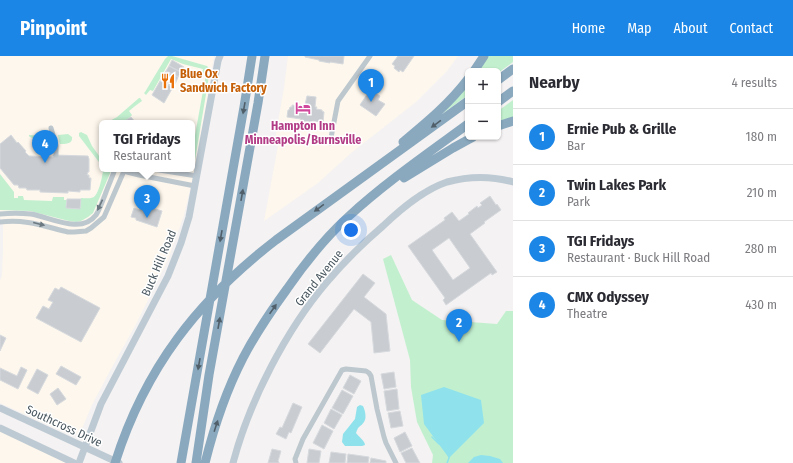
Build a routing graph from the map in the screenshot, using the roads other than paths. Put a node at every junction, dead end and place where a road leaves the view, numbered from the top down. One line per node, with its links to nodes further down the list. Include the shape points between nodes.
1 (252, 56): 38 (highway, one-way to 38)
2 (265, 56): 39 (highway, one-way to 2)
3 (370, 56): 18 (street, via 338,101)
4 (484, 56): 6 (highway)
5 (219, 57): 24 (street, Buck Hill Road)
6 (476, 68)
7 (513, 69): 8 (highway)
8 (501, 78)
9 (465, 83): 27 (highway, via 434,116)
10 (513, 91): 11 (highway)
11 (501, 100)
12 (465, 104): 27 (highway, one-way to 27)
13 (513, 121): 14 (highway)
14 (501, 125)
15 (465, 126): 28 (highway)
16 (51, 128): 19 (street)
17 (468, 140): 28 (highway)
18 (330, 143)
19 (56, 155)
20 (114, 172): 29 (street, one-way to 29, via 96,215 81,224 70,224 32,214)
21 (122, 172): 30 (street, one-way to 21, via 22,221 68,232 86,231 104,217)
22 (129, 172): 26 (street)
23 (172, 172): 24 (street)
24 (197, 176): 26 (street, Buck Hill Road)
25 (513, 182): 41 (street, Grand Avenue, via 480,177 447,182 423,194 355,252 327,282 287,340 256,398)
26 (195, 186): 33 (street, Buck Hill Road, via 189,217 174,263 101,404)
27 (341, 193): 36 (highway, one-way to 36, via 252,258 188,324 145,390)
28 (361, 206): 40 (highway, one-way to 28, via 228,390 261,326 302,268 336,229)
29 (0, 214)
30 (0, 222)
31 (0, 408): 33 (street, Southcross Drive)
32 (0, 428): 34 (street)
33 (84, 447): 35 (street, Buck Hill Road); 37 (street, Southcross Drive)
34 (74, 463)
35 (79, 463)
36 (116, 463)
37 (119, 463)
38 (181, 463)
39 (196, 463)
40 (205, 463)
41 (233, 463)
42 (296, 463): 43 (street, via 295,458 303,439 342,370 346,369 370,372 386,444)
43 (396, 463)

